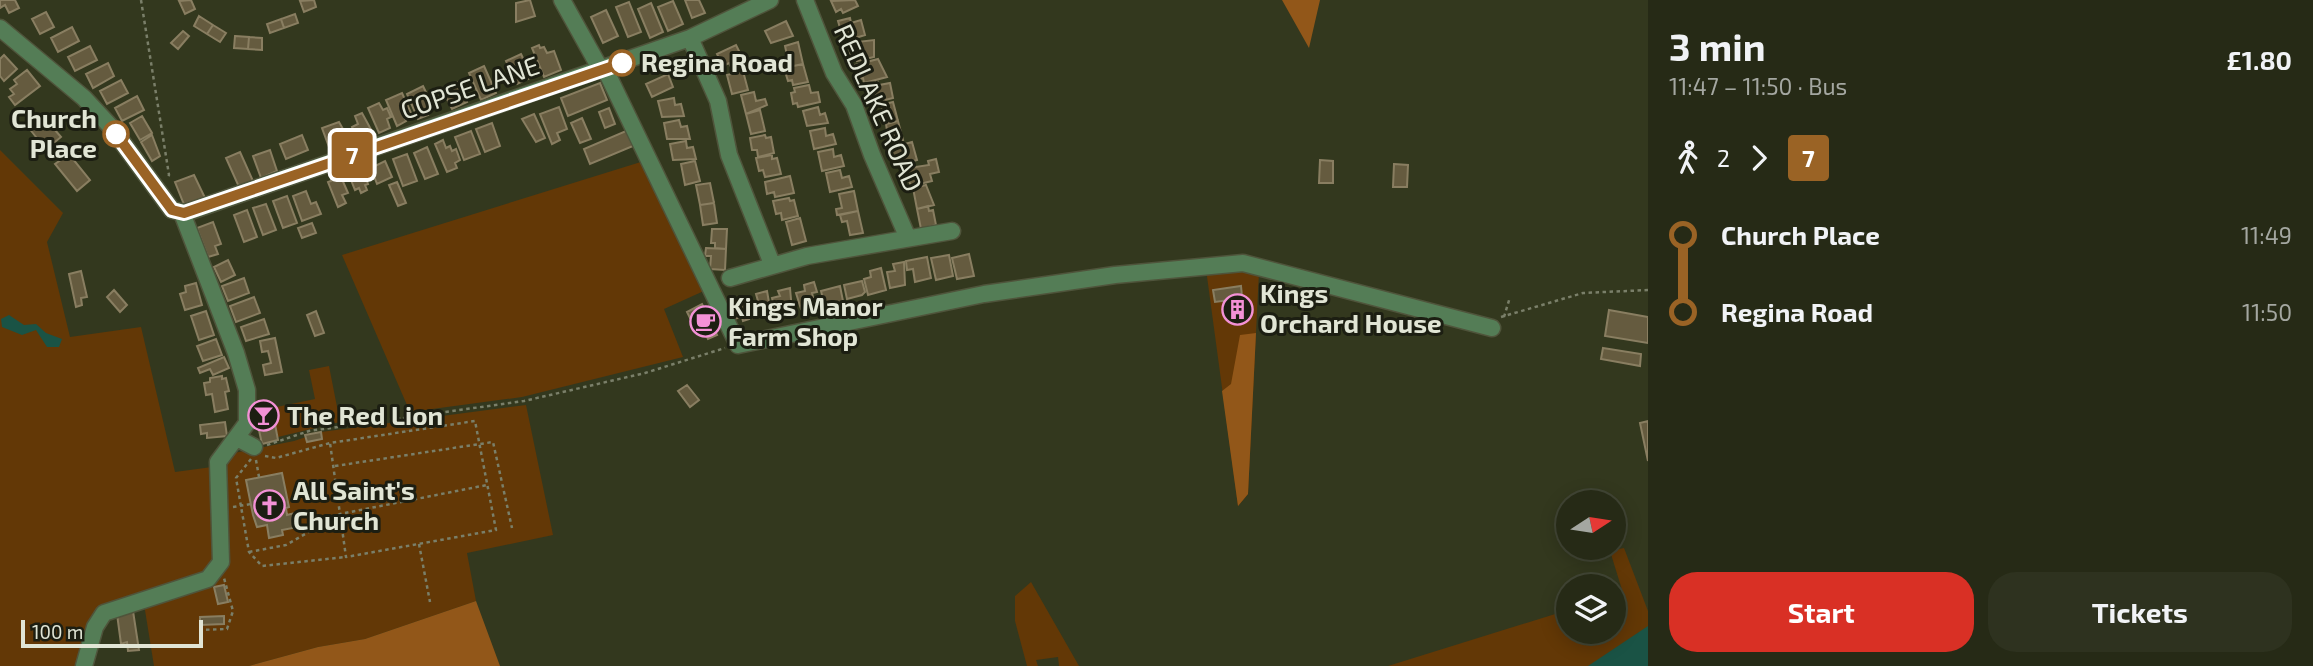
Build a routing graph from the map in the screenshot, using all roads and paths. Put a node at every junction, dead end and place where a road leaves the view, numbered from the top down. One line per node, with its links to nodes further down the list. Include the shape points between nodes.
1 (141, 0): 8 (path, via 169,175)
2 (562, 0): 7 (street)
3 (770, 0): 6 (street, COPSE LANE)
4 (805, 0): 11 (street, REDLAKE ROAD)
5 (0, 28): 8 (street, via 84,98)
6 (690, 38): 7 (street, COPSE LANE); 12 (street, via 718,101 729,155)
7 (603, 69): 9 (street, COPSE LANE); 18 (street)
8 (160, 192): 9 (street, via 172,210)
9 (182, 213): 21 (street, via 244,376 247,423)
10 (951, 231): 11 (street)
11 (907, 236): 12 (street)
12 (772, 264): 13 (street)
13 (730, 278)
14 (1648, 290): 16 (path, via 1583,293)
15 (1510, 297): 16 (path)
16 (1505, 316): 17 (path); 17 (path, via 1496,318)
17 (1497, 326): 18 (street, via 1243,263 984,294)
18 (738, 345): 19 (path, via 549,396)
19 (404, 417): 20 (path); 24 (path, via 309,431)
20 (407, 431): 22 (path); 23 (path, via 475,421)
21 (237, 438): 24 (street); 36 (street, via 218,462 223,551)
22 (330, 443): 24 (path, via 276,458); 25 (path)
23 (480, 444): 25 (path); 27 (path); 32 (path, via 493,442)
24 (255, 450): 26 (path); 29 (path, via 236,478)
25 (334, 466): 31 (path)
26 (259, 477)
27 (487, 485): 31 (path); 33 (path, via 496,530)
28 (251, 504): 29 (path)
29 (240, 506): 30 (path); 34 (path)
30 (229, 507)
31 (340, 514): 34 (path, via 286,545); 35 (path)
32 (512, 528)
33 (419, 544): 35 (path); 37 (path)
34 (249, 552): 35 (path, via 262,566)
35 (346, 557)
36 (219, 569): 38 (path, via 233,611 228,629); 39 (street, via 208,579 104,614 95,627)
37 (430, 602)
38 (199, 630)
39 (84, 666)

